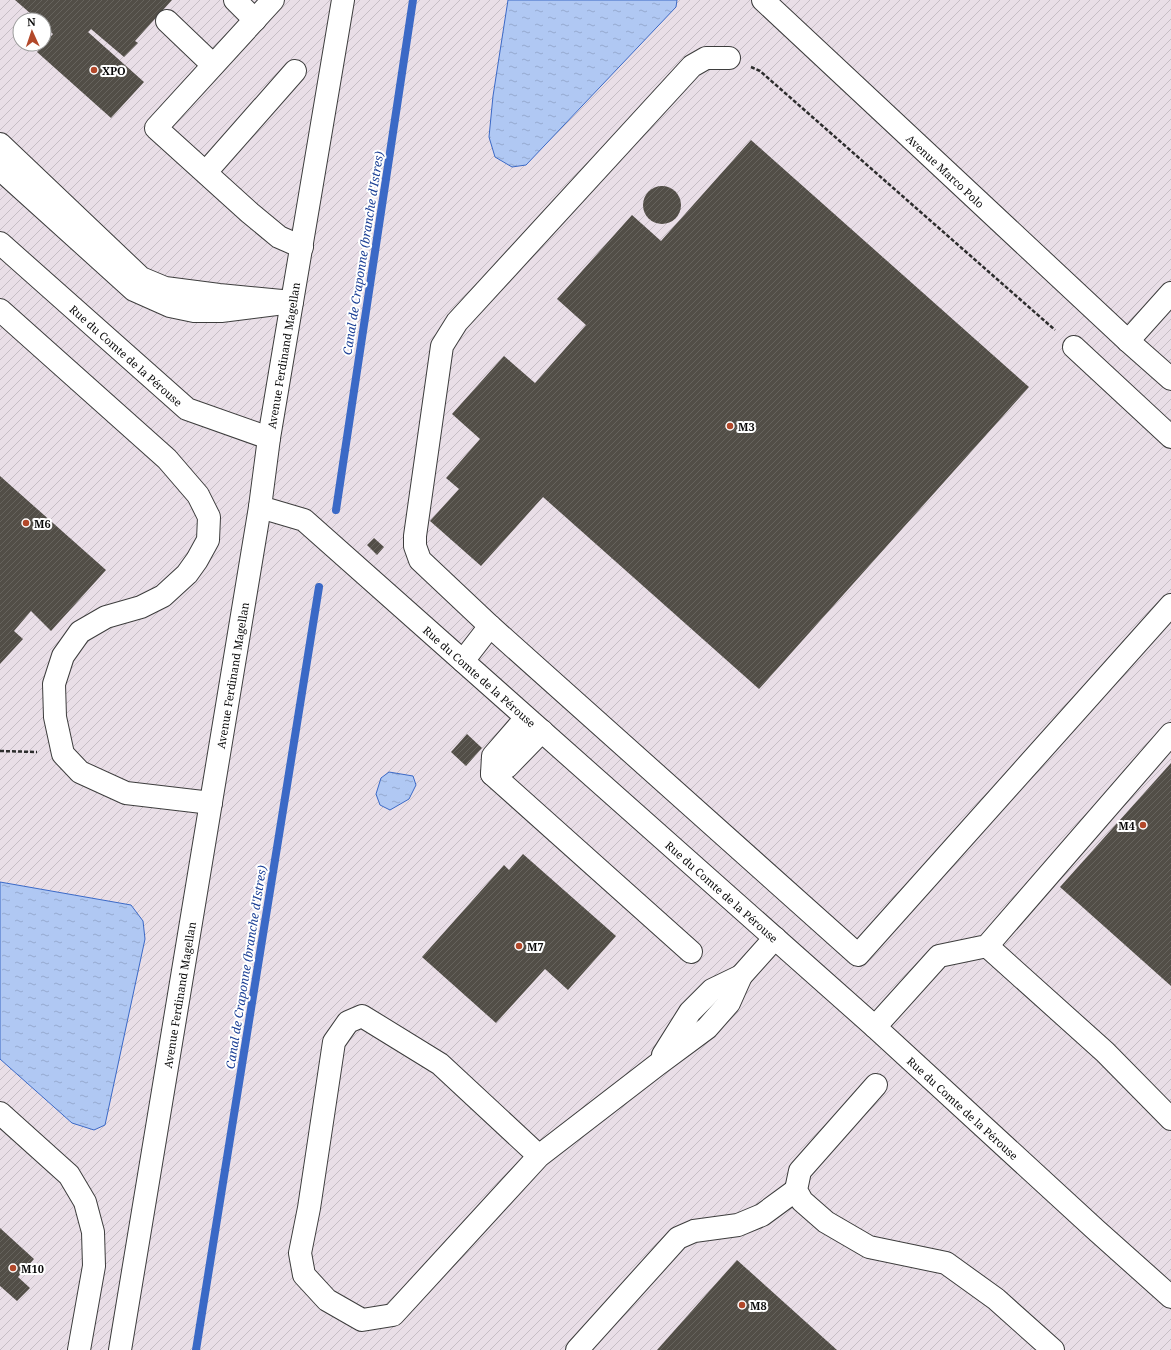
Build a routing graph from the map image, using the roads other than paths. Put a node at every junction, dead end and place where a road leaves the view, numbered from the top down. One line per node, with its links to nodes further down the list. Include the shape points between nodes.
1 (234, 0): 5 (street)
2 (273, 0): 5 (street)
3 (343, 0): 14 (street, Avenue Ferdinand Magellan)
4 (763, 0): 18 (street, Avenue Marco Polo)
5 (255, 20): 8 (street)
6 (168, 21): 8 (street)
7 (729, 58): 25 (street, via 706,58 692,66 457,322 442,346 415,546 420,560)
8 (213, 65): 12 (street, via 156,128)
9 (295, 70): 12 (street)
10 (0, 144): 16 (street, via 141,278 165,288)
11 (0, 169): 16 (street, via 134,290 170,306 194,311 221,311)
12 (206, 172): 14 (street, via 279,237)
13 (0, 243): 22 (street, Rue du Comte de la Pérouse, via 187,409)
14 (302, 247): 16 (street, Avenue Ferdinand Magellan)
15 (1171, 293): 18 (street)
16 (292, 302): 22 (street, Avenue Ferdinand Magellan)
17 (0, 310): 29 (street, via 167,459 198,495 209,517 208,540 197,560 182,578 163,596 141,607 106,616 80,632 63,656 54,684 55,717 63,754 80,772 126,793)
18 (1128, 341): 20 (street, Avenue Marco Polo)
19 (1074, 347): 21 (street)
20 (1171, 379)
21 (1171, 437)
22 (269, 438): 23 (street, Avenue Ferdinand Magellan)
23 (260, 507): 26 (street, Rue du Comte de la Pérouse, via 304,520); 29 (street, Avenue Ferdinand Magellan)
24 (1171, 605): 25 (street, via 858,955)
25 (490, 626): 26 (street)
26 (463, 661): 27 (street, Rue du Comte de la Pérouse)
27 (534, 725): 30 (street, Rue du Comte de la Pérouse); 32 (street, via 493,756 492,774)
28 (1171, 734): 31 (street)
29 (211, 803): 41 (street, Avenue Ferdinand Magellan)
30 (774, 938): 33 (street, Rue du Comte de la Pérouse); 37 (street, via 741,976 729,1003 707,1028)
31 (987, 946): 33 (street, via 939,956); 36 (street, via 1105,1052)
32 (690, 952)
33 (875, 1027): 39 (street, Rue du Comte de la Pérouse)
34 (876, 1085): 38 (street, via 800,1171)
35 (0, 1113): 40 (street, via 69,1175 85,1202 93,1232 94,1266)
36 (1171, 1119)
37 (539, 1156): 37 (street, via 393,1315 362,1320 327,1300 304,1275 300,1253 310,1208 334,1042 348,1022 362,1016 440,1064)
38 (796, 1190): 42 (street, via 762,1215 738,1225 694,1231 678,1238); 43 (street, via 802,1201 826,1222 869,1247 946,1264 996,1299)
39 (1171, 1297)
40 (79, 1350)
41 (120, 1350)
42 (577, 1350)
43 (1053, 1350)

